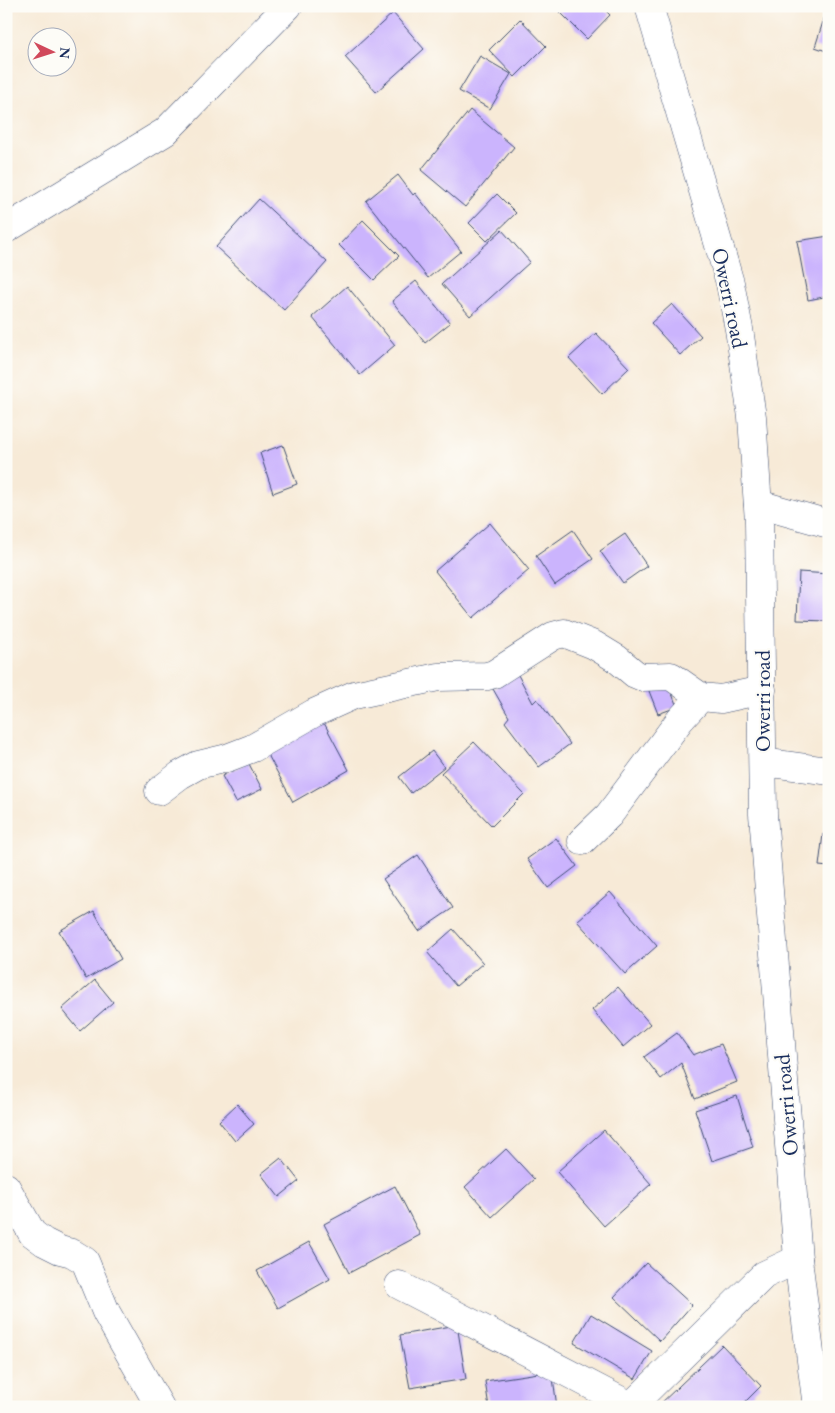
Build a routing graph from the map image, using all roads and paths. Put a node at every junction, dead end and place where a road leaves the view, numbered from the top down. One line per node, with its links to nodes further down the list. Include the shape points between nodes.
1 (288, 6): 3 (street, via 165,132)
2 (648, 6): 4 (street, Owerri road, via 730,283 752,416)
3 (6, 229)
4 (758, 504): 5 (street); 6 (street, Owerri road)
5 (829, 524)
6 (762, 690): 7 (street, via 721,699); 8 (street, Owerri road)
7 (701, 697): 10 (street, via 671,676 642,677 635,674 594,645 564,633 553,636 494,674 438,677 354,695 314,713 253,748 198,765); 11 (street, via 609,815)
8 (763, 762): 9 (street); 13 (street, Owerri road, via 763,814)
9 (829, 771)
10 (159, 791)
11 (582, 841)
12 (6, 1187): 17 (street, via 32,1233 85,1261 106,1312)
13 (798, 1258): 15 (street, Owerri road); 16 (street, via 764,1275)
14 (399, 1285): 16 (street)
15 (821, 1373): 18 (street, Owerri road)
16 (630, 1406)
17 (160, 1407)
18 (816, 1407)

